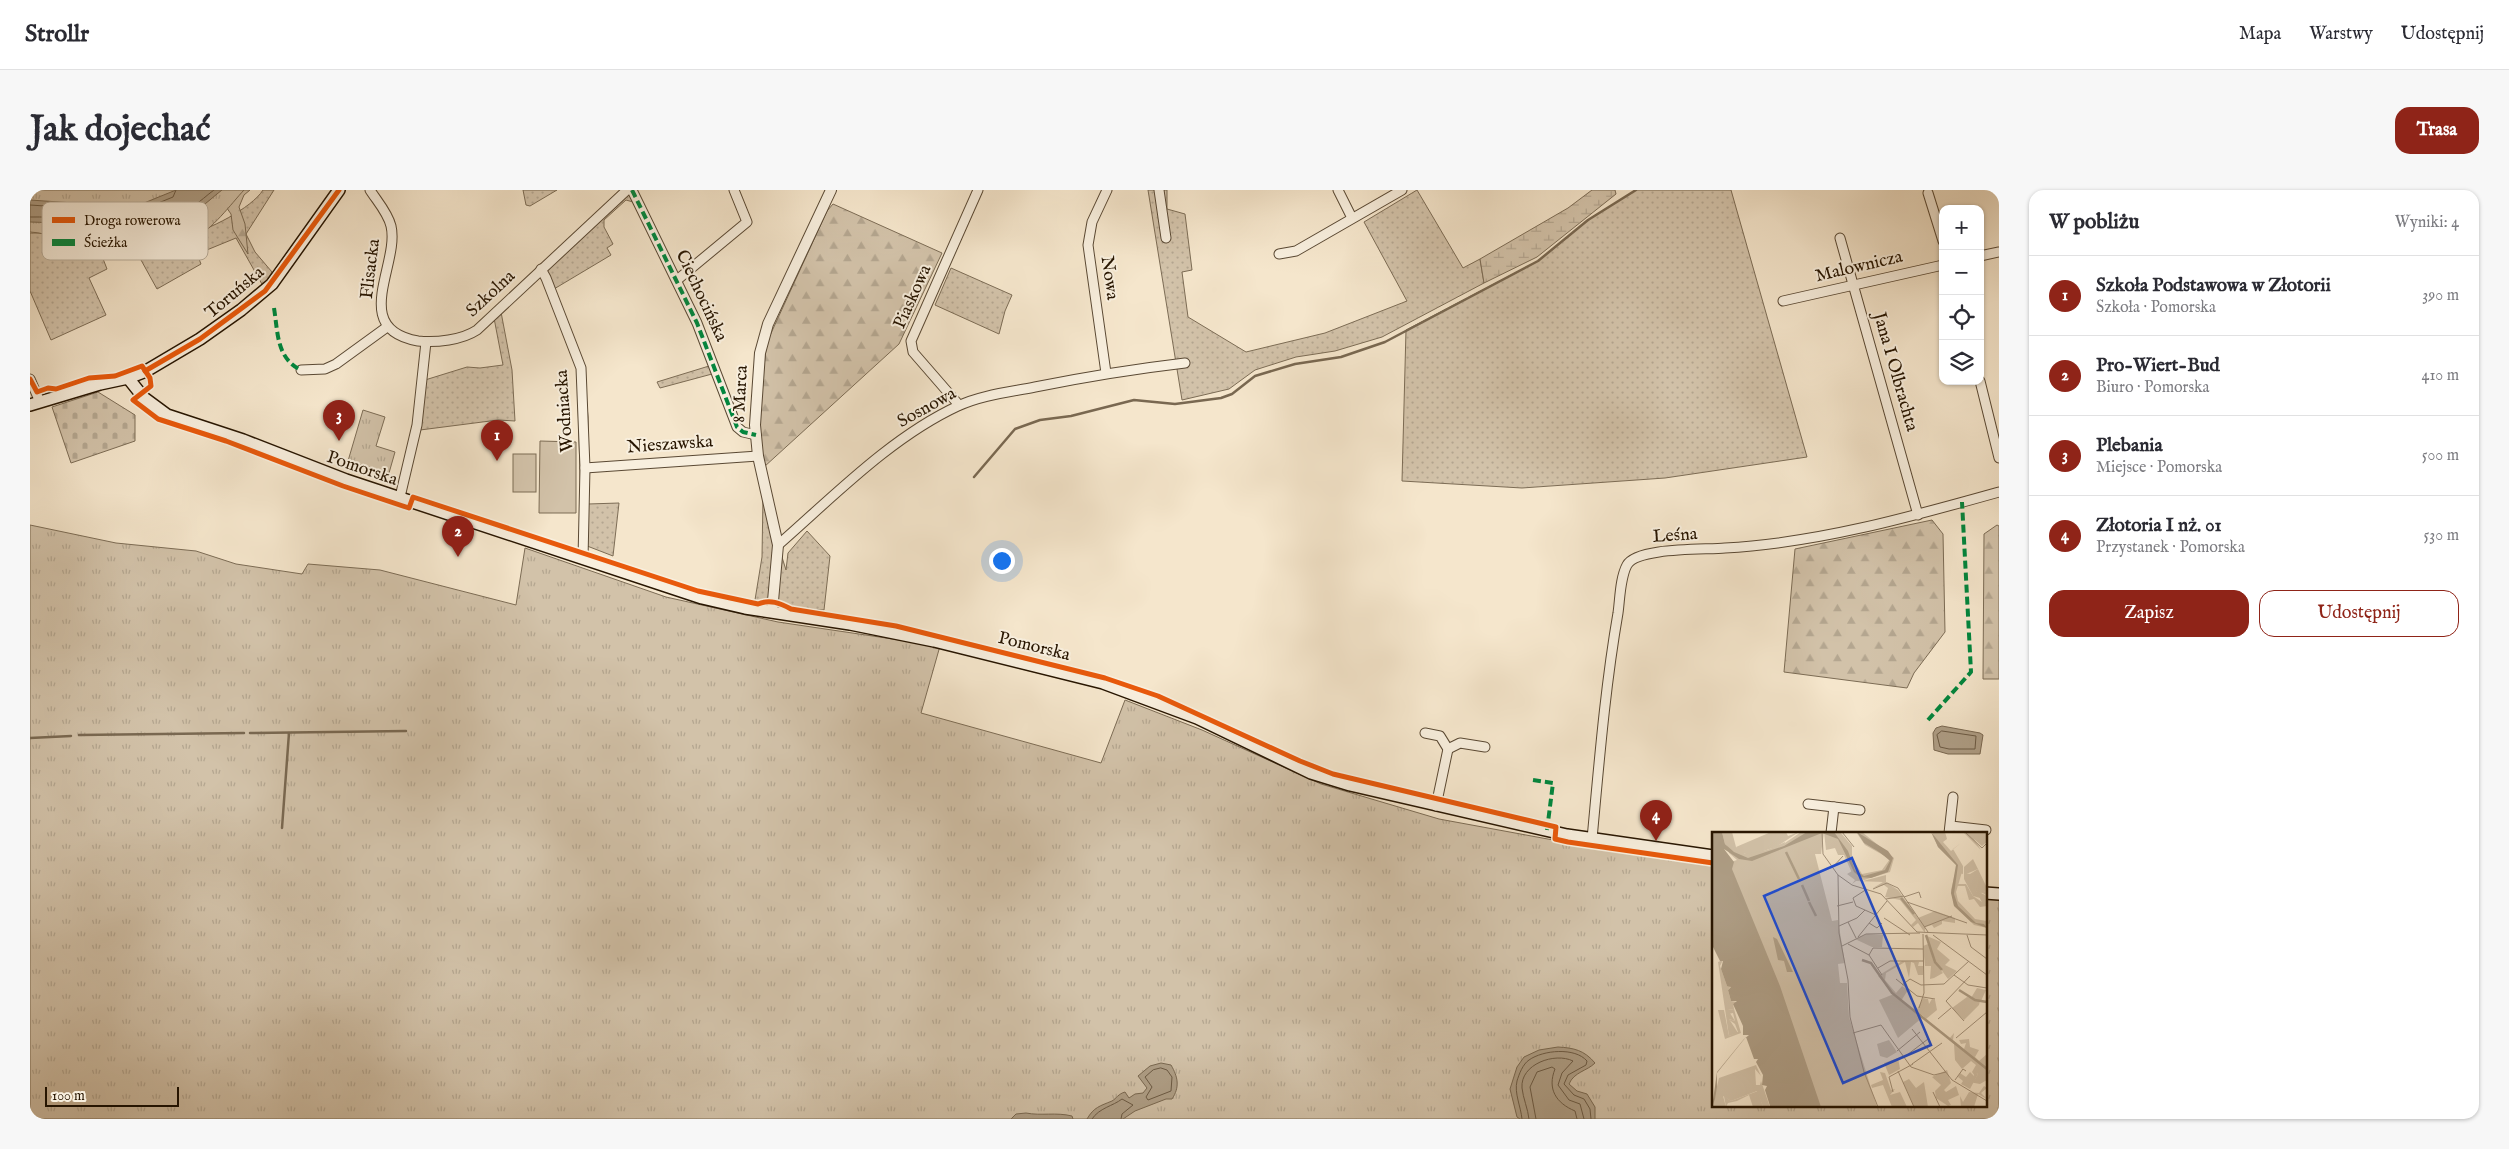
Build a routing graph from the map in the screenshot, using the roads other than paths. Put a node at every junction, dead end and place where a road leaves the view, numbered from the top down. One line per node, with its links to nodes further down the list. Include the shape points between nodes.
1 (339, 190): 30 (main road, Toruńska, via 265,291 200,339)
2 (370, 190): 25 (street, Flisacka, via 392,226 383,285 382,313)
3 (627, 190): 21 (street, Szkolna)
4 (632, 190): 22 (street, Ciechocińska)
5 (734, 190): 22 (street, via 747,222)
6 (831, 190): 35 (street, 8 Marca, via 768,324 760,353)
7 (978, 190): 34 (street, Piaskowa, via 911,341 913,352)
8 (1107, 190): 29 (street, Nowa, via 1092,222 1088,245)
9 (1159, 190): 15 (street)
10 (1338, 190): 13 (street)
11 (1402, 190): 13 (street)
12 (1928, 193): 14 (street)
13 (1352, 218): 18 (street, via 1296,250)
14 (1939, 228)
15 (1166, 238)
16 (1840, 238): 23 (street, Jana I Olbrachta)
17 (1999, 252): 19 (street)
18 (1279, 254)
19 (1984, 255)
20 (1939, 266): 23 (street, Malownicza)
21 (541, 269): 26 (street, Szkolna, via 470,334); 38 (street, Wodniacka, via 580,368)
22 (677, 280): 35 (street, Ciechocińska, via 716,368 737,427)
23 (1853, 284): 24 (street, Malownicza); 41 (street, Jana I Olbrachta)
24 (1782, 300)
25 (387, 327): 26 (street, Szkolna, via 407,339); 28 (street, via 336,364 325,369)
26 (426, 342): 40 (street, via 417,424)
27 (1185, 363): 29 (street, Sosnowa)
28 (301, 370)
29 (1106, 373): 34 (street, Sosnowa, via 1005,392)
30 (128, 378): 33 (main road, Toruńska); 40 (main road, Pomorska, via 144,398 167,415)
31 (30, 379): 33 (street)
32 (1981, 385): 37 (street)
33 (35, 403)
34 (959, 405): 42 (street, Sosnowa, via 924,424 891,448)
35 (756, 435): 36 (street, 8 Marca)
36 (758, 456): 38 (street, Nieszawska); 42 (street, 8 Marca)
37 (1999, 458)
38 (585, 468): 43 (street, Wodniacka)
39 (1999, 492): 41 (street, Leśna)
40 (400, 497): 43 (main road, Pomorska)
41 (1918, 515): 56 (street, Leśna, via 1764,546 1655,552 1632,559 1624,576 1614,637)
42 (778, 545): 44 (street, 8 Marca)
43 (583, 559): 44 (main road, Pomorska, via 702,598)
44 (772, 612): 50 (main road, Pomorska, via 934,641 1103,683 1190,715 1311,773)
45 (1425, 733): 47 (street, via 1440,736)
46 (1485, 747): 47 (street, via 1460,743)
47 (1448, 749): 50 (street)
48 (1953, 797): 53 (street)
49 (1808, 804): 51 (street)
50 (1436, 806): 56 (main road, Pomorska)
51 (1834, 807): 52 (street); 55 (street)
52 (1860, 810)
53 (1950, 829): 54 (street)
54 (1986, 830)
55 (1831, 832)
56 (1592, 839): 57 (main road, Pomorska)
57 (1712, 856)
58 (1986, 893): 59 (main road)
59 (1999, 894)

